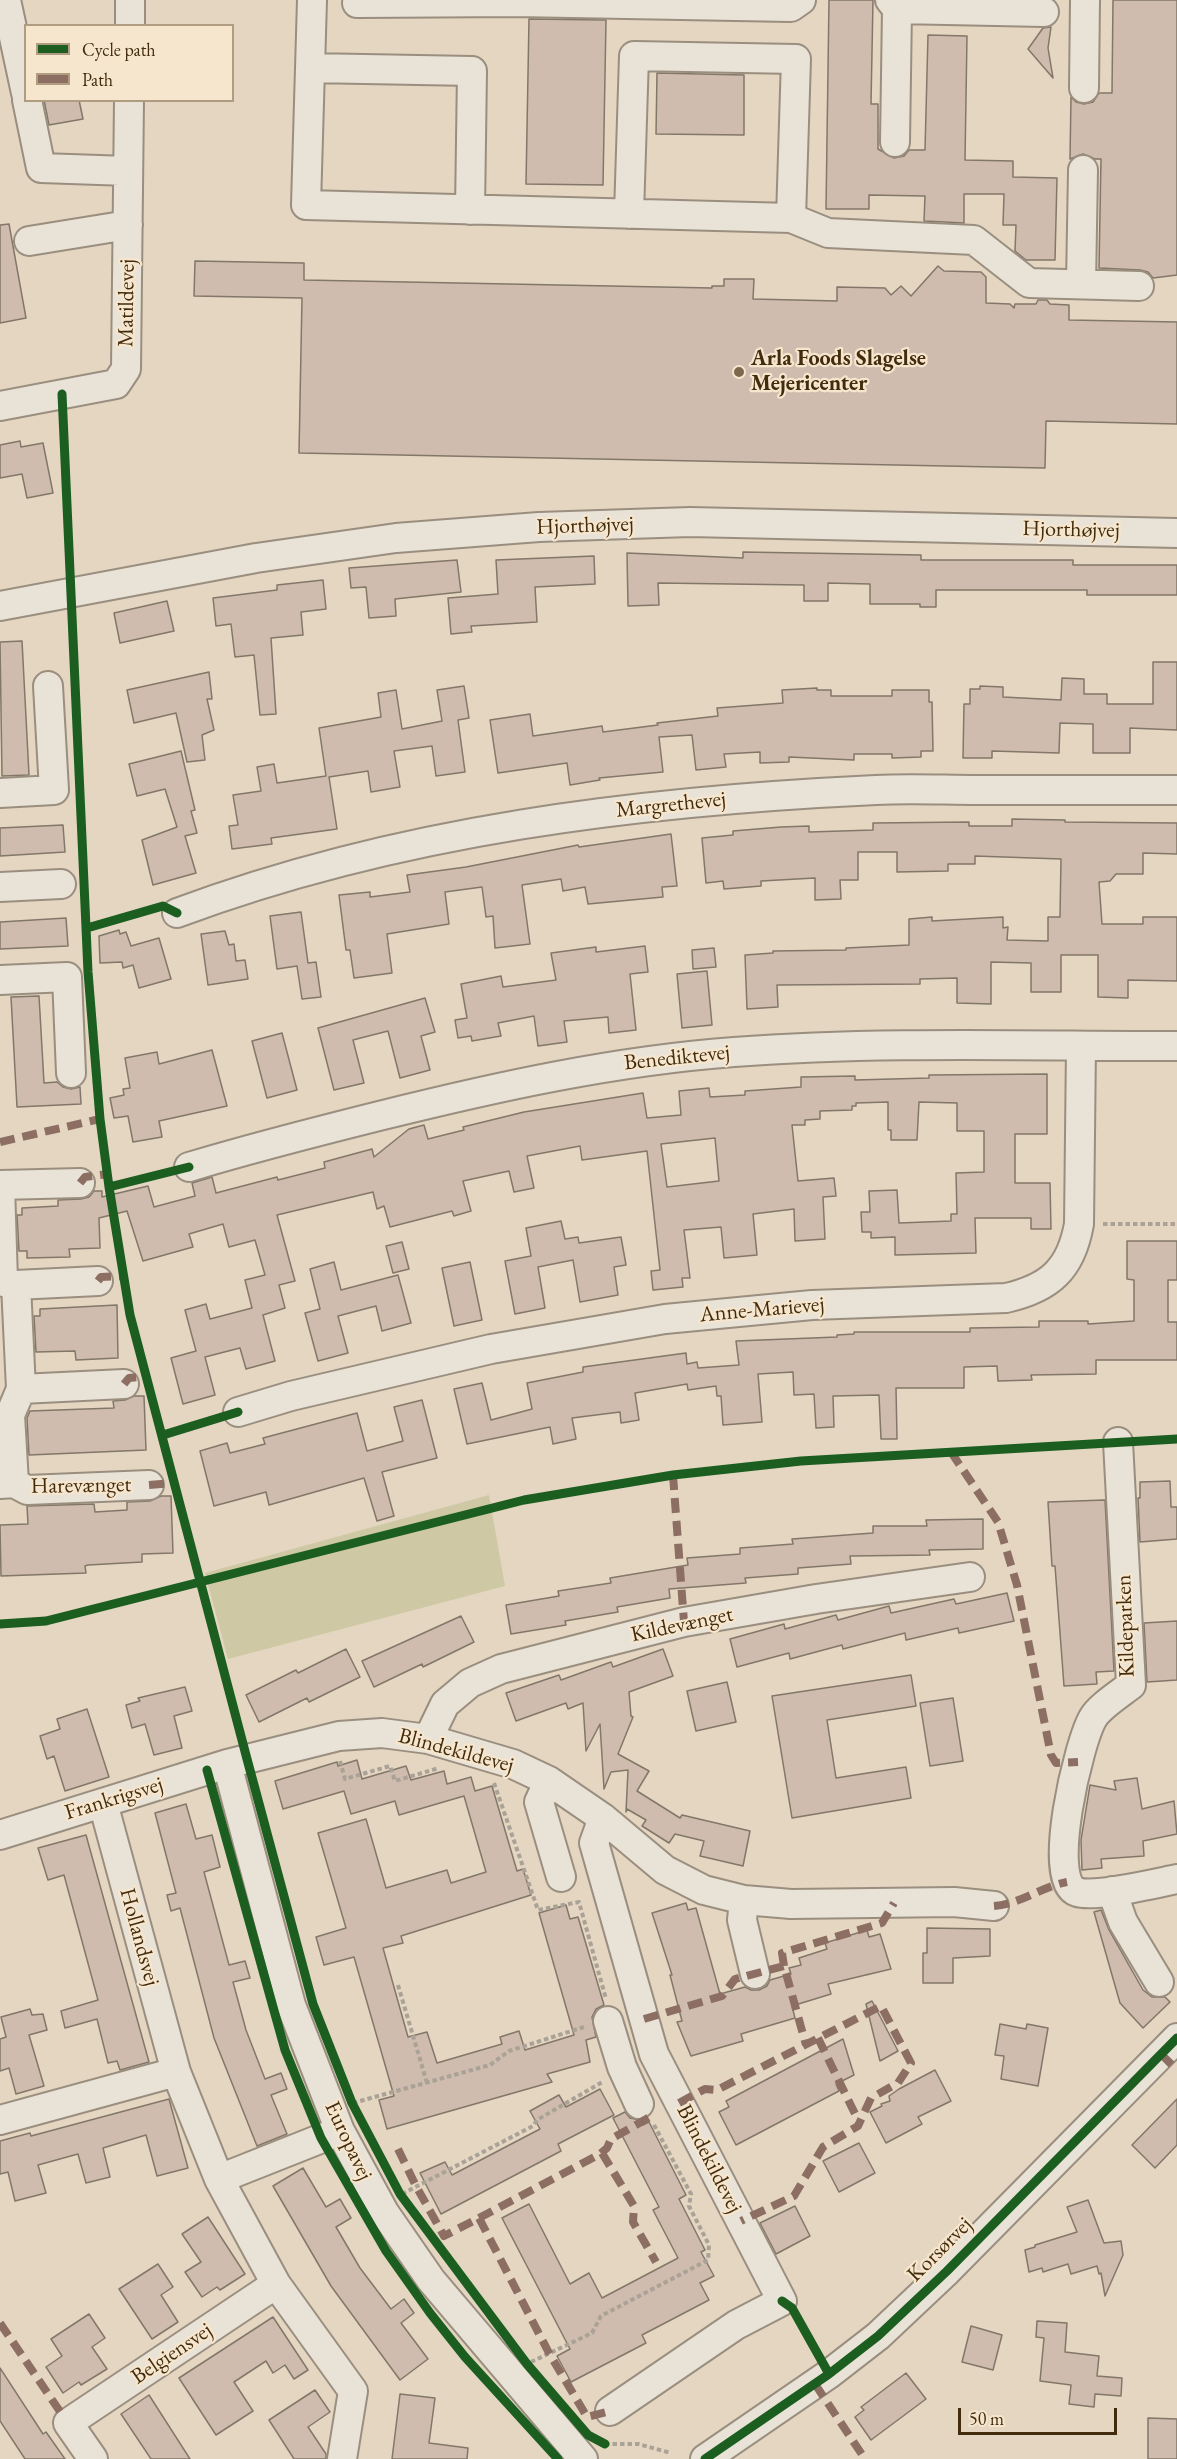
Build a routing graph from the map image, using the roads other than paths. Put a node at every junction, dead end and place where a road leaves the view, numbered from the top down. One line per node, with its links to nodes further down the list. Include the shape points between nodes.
1 (6, 0): 11 (street)
2 (130, 0): 9 (street)
3 (312, 0): 10 (street)
4 (801, 0): 6 (street, via 791,7)
5 (1085, 0): 12 (street)
6 (357, 3)
7 (894, 4): 8 (street); 15 (street)
8 (1044, 12)
9 (130, 24)
10 (310, 68): 18 (street, via 306,205); 18 (street, via 472,70)
11 (24, 84)
12 (1084, 88)
13 (27, 102): 17 (street, via 41,168)
14 (129, 102): 17 (street, Matildevej)
15 (895, 142)
16 (1083, 170): 23 (street)
17 (128, 171): 21 (street, Matildevej)
18 (470, 210): 19 (street)
19 (629, 214): 20 (street); 20 (street, via 634,56 796,59)
20 (791, 218): 23 (street, via 828,233 974,240 1029,283)
21 (128, 225): 22 (street); 25 (street, Matildevej, via 126,369 116,384)
22 (29, 241)
23 (1081, 284): 24 (street)
24 (1138, 286)
25 (0, 406)
26 (1177, 533): 27 (street, Hjorthøjvej, via 690,522 538,527 396,538 256,558)
27 (0, 606)
28 (48, 686): 30 (street, via 54,790)
29 (1177, 790): 33 (street, Margrethevej, via 879,790 707,800 549,818 396,847 221,896)
30 (0, 793)
31 (61, 884): 32 (street)
32 (0, 887)
33 (177, 913)
34 (0, 980): 37 (street, via 67,977)
35 (1081, 1046): 36 (street, Benediktevej); 38 (street, Benediktevej, via 843,1045 611,1066 497,1087); 44 (street, Anne-Marievej, via 1079,1224 1075,1246 1057,1274 1027,1293 1006,1298 812,1305 665,1319 491,1349)
36 (1177, 1046)
37 (71, 1073)
38 (189, 1167)
39 (80, 1183): 41 (street, Harevænget, via 0,1185)
40 (98, 1281): 41 (street)
41 (7, 1282): 43 (street, Harevænget)
42 (124, 1384): 43 (street)
43 (21, 1389): 46 (street, Harevænget, via 10,1415)
44 (238, 1412)
45 (1118, 1442): 57 (street, Kildeparken, via 1131,1685 1093,1717 1066,1817 1065,1870 1067,1882 1077,1892)
46 (7, 1483): 47 (street, Harevænget, via 27,1490)
47 (149, 1485)
48 (970, 1577): 49 (street, Kildevænget, via 684,1622 501,1669 470,1683 445,1704)
49 (428, 1739): 50 (street, Blindekildevej, via 382,1732 339,1736); 51 (street, Blindekildevej, via 513,1764)
50 (227, 1764): 52 (street, Frankrigsvej); 68 (street, Europavej, via 291,2005)
51 (549, 1780): 53 (street, Blindekildevej); 55 (street, via 539,1802)
52 (103, 1803): 54 (street, Frankrigsvej); 66 (street, Hollandsvej)
53 (603, 1818): 58 (street, Blindekildevej, via 665,1870 704,1890); 64 (street, Blindekildevej, via 594,1843)
54 (0, 1835)
55 (561, 1877)
56 (1177, 1879): 57 (street)
57 (1112, 1891): 61 (street, via 1123,1922)
58 (744, 1900): 59 (street, Blindekildevej, via 791,1904 954,1902); 60 (street, via 742,1920)
59 (994, 1906)
60 (755, 1974)
61 (1159, 1982)
62 (608, 2021): 65 (street)
63 (1177, 2038): 76 (street, Korsørvej, via 878,2336 830,2374)
64 (654, 2054): 65 (street); 72 (street, Blindekildevej, via 782,2301 736,2325)
65 (623, 2069): 67 (street)
66 (176, 2072): 69 (street); 70 (street, Hollandsvej)
67 (639, 2104)
68 (346, 2110): 70 (street); 73 (street, Europavej, via 384,2212 431,2280)
69 (0, 2120)
70 (219, 2179): 71 (street)
71 (276, 2284): 74 (street, Belgiensvej, via 64,2418); 75 (street, via 352,2391)
72 (610, 2411)
73 (595, 2448)
74 (93, 2459)
75 (342, 2459)
76 (705, 2459)

